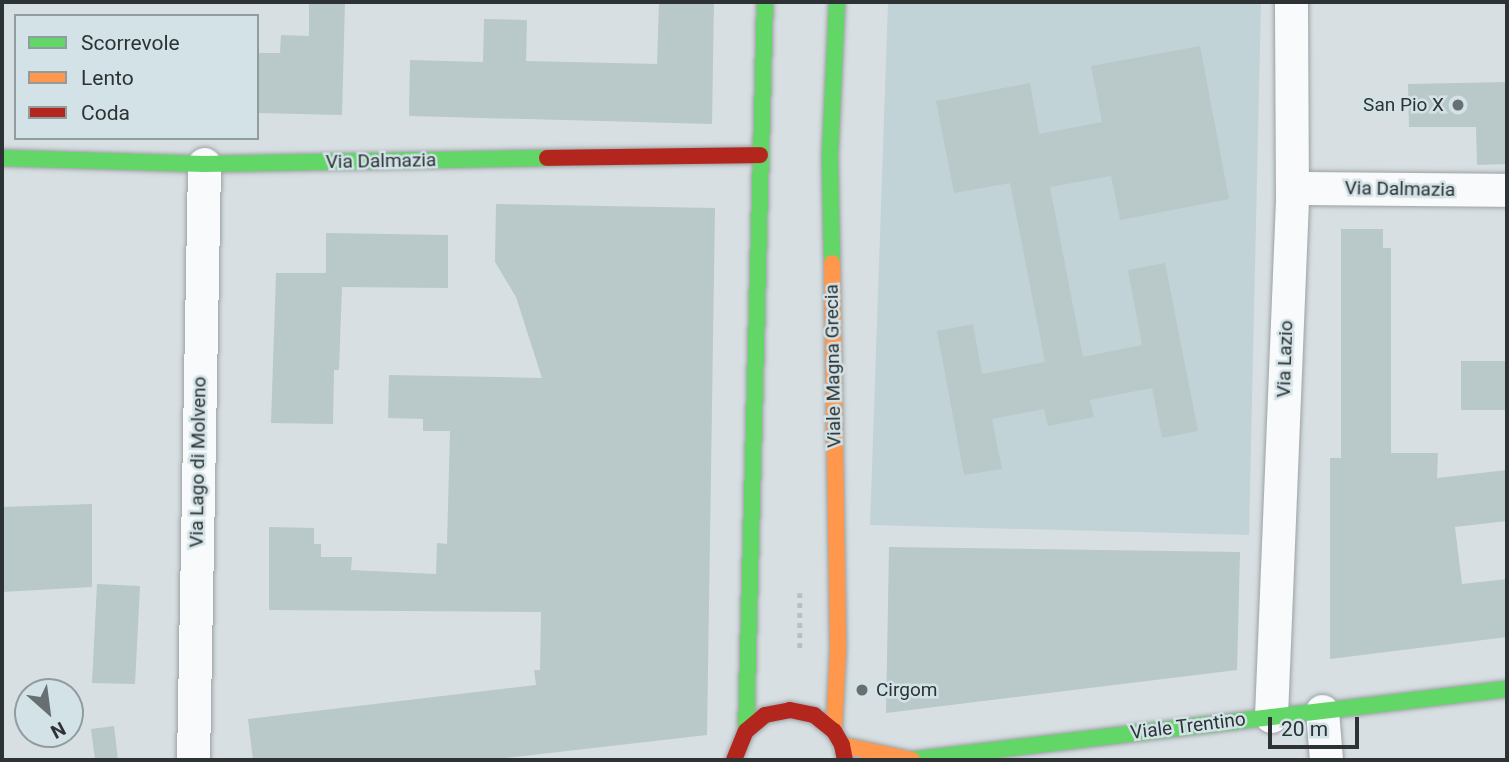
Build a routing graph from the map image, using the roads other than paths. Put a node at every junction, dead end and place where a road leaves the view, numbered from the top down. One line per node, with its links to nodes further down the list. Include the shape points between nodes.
1 (765, 2): 4 (main road)
2 (837, 2): 13 (main road, Viale Magna Grecia, via 830,156)
3 (1291, 2): 7 (street, Via Lazio)
4 (760, 155): 6 (main road, Via Dalmazia); 12 (main road)
5 (2, 158): 6 (main road, Via Dalmazia)
6 (204, 163): 15 (street, Via Lago di Molveno)
7 (1292, 188): 8 (street, Via Dalmazia); 11 (street, Via Lazio)
8 (1507, 190)
9 (1507, 689): 10 (main road, Viale Trentino)
10 (1322, 711): 11 (main road, Viale Trentino); 18 (street)
11 (1270, 716): 17 (main road, Viale Trentino)
12 (746, 731): 13 (main road, Viale Trentino, via 765,715 790,710 814,715); 14 (main road)
13 (840, 745): 17 (main road, Viale Trentino)
14 (734, 755): 16 (main road)
15 (193, 760)
16 (720, 760)
17 (911, 760)
18 (1326, 760)

